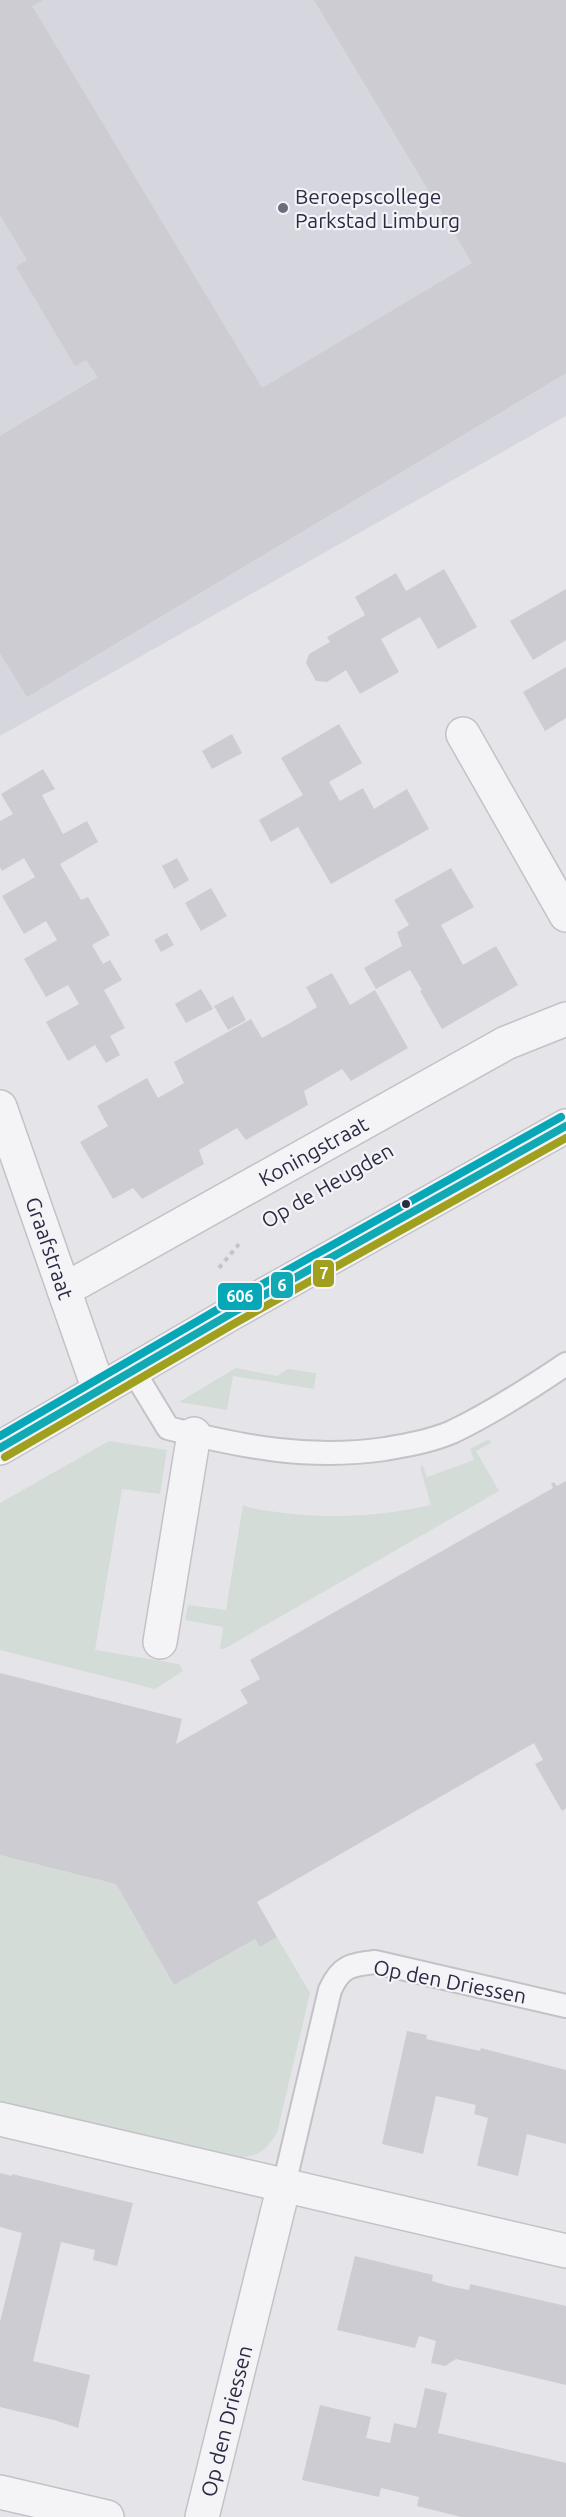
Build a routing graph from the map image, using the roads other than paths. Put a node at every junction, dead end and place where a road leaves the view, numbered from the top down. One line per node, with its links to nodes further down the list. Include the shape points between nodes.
1 (463, 734): 2 (street)
2 (566, 915)
3 (566, 1020): 6 (street, Koningstraat, via 506,1043)
4 (0, 1107): 6 (street, Graafstraat)
5 (566, 1126): 8 (street, via 232,1312)
6 (64, 1290): 9 (street, Graafstraat)
7 (566, 1364): 10 (lane, via 516,1398 450,1433 410,1445 347,1454 291,1452)
8 (134, 1372): 9 (street); 10 (lane, via 168,1428)
9 (99, 1390): 11 (street)
10 (194, 1434): 12 (street)
11 (0, 1448)
12 (159, 1642)
13 (566, 2006): 15 (lane, Op den Driessen, via 375,1962 352,1965 337,1974)
14 (0, 2119): 15 (street)
15 (284, 2185): 16 (street); 19 (street, Op den Driessen)
16 (566, 2251)
17 (0, 2492): 18 (street)
18 (107, 2517)
19 (202, 2517)

